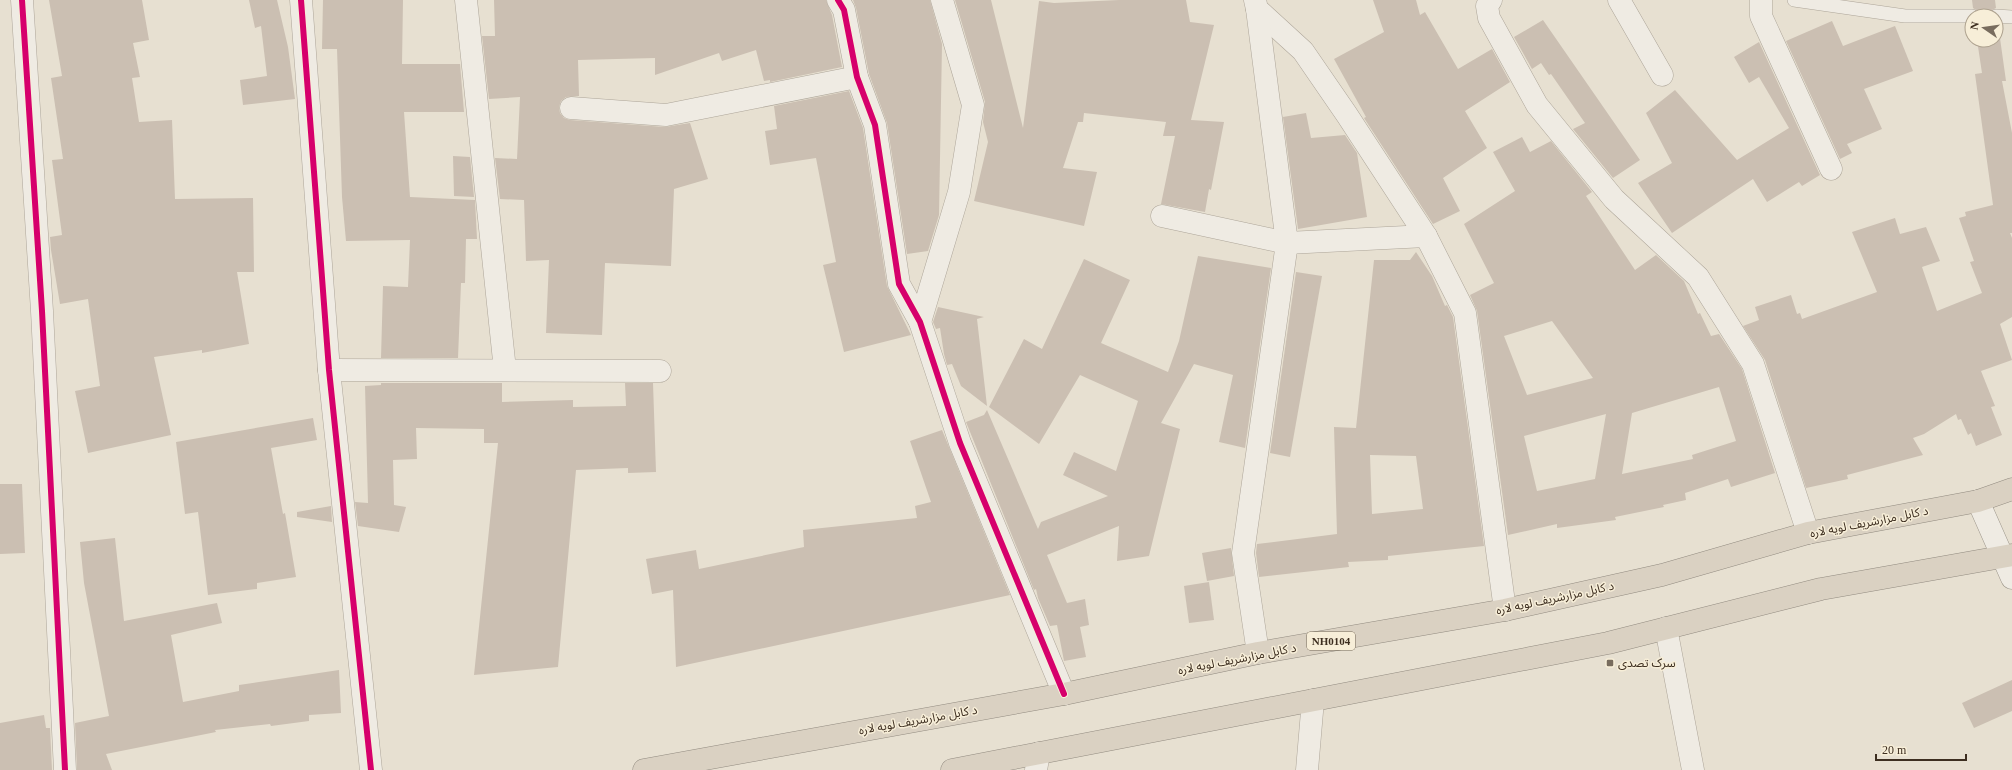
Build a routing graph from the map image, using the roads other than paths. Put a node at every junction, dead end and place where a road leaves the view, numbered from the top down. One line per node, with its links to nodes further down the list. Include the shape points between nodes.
1 (22, 0): 34 (street, via 42,311)
2 (301, 0): 20 (street)
3 (466, 0): 21 (street)
4 (838, 0): 13 (street, via 844,10)
5 (942, 0): 19 (street, via 974,105 959,192)
6 (1491, 0): 25 (street, via 1487,6 1489,18 1537,105 1614,199 1698,277 1753,364)
7 (1619, 0): 12 (street)
8 (1761, 0): 15 (street, via 1761,16)
9 (1794, 0): 11 (lane, via 1905,16)
10 (1256, 4): 17 (street, via 1303,51); 18 (street)
11 (1964, 16)
12 (1662, 75)
13 (857, 77): 14 (street, via 660,116); 19 (street, via 875,125 899,284)
14 (571, 108)
15 (1831, 168)
16 (1162, 216): 18 (street)
17 (1426, 236): 18 (street); 28 (street, via 1465,313)
18 (1287, 243): 30 (street, via 1243,553)
19 (920, 322): 31 (street, via 960,443)
20 (329, 370): 21 (street); 35 (street)
21 (505, 370): 22 (street)
22 (660, 371)
23 (2012, 489): 24 (highway, د کابل مزارشریف لویه لاره / NH0104)
24 (1978, 501): 25 (highway, د کابل مزارشریف لویه لاره / NH0104); 26 (street)
25 (1808, 533): 28 (highway, د کابل مزارشریف لویه لاره / NH0104, via 1662,575)
26 (2008, 557): 27 (street); 29 (highway, via 1821,590)
27 (2012, 578)
28 (1505, 610): 30 (highway, د کابل مزارشریف لویه لاره / NH0104)
29 (1666, 628): 32 (highway, via 1608,643); 39 (street)
30 (1258, 653): 31 (highway, د کابل مزارشریف لویه لاره / NH0104)
31 (1064, 694): 36 (highway, د کابل مزارشریف لویه لاره / NH0104)
32 (1313, 700): 33 (highway); 38 (street)
33 (1038, 761): 37 (highway)
34 (65, 770)
35 (371, 770)
36 (644, 770)
37 (952, 770)
38 (1307, 770)
39 (1693, 770)

